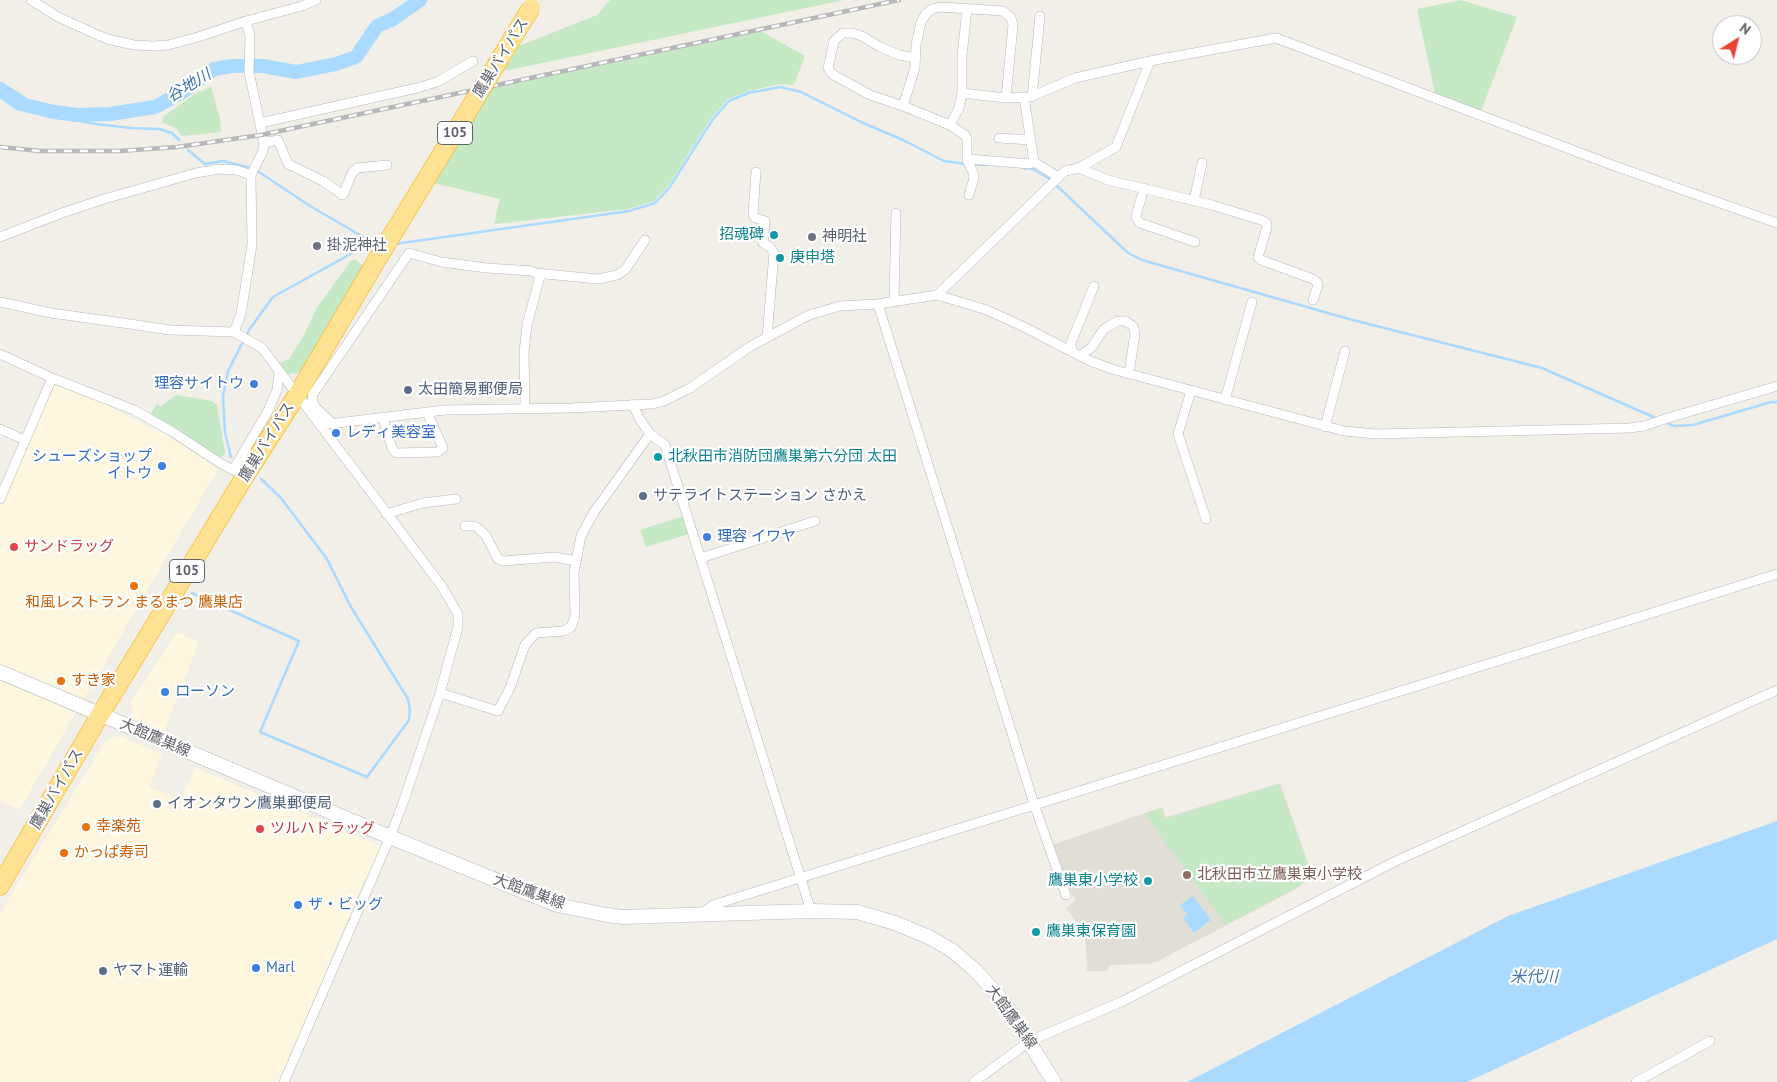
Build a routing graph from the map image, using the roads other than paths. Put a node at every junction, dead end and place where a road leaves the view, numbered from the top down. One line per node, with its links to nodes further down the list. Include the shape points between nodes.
1 (31, 0): 6 (street, via 81,28 107,39 134,45 168,45)
2 (316, 0): 6 (street)
3 (534, 4): 53 (highway, 鷹巣バイパス / 105, bridge)
4 (967, 9): 7 (street, via 940,7 926,14 921,22); 10 (street); 12 (street, via 1003,11 1011,18)
5 (1040, 16): 11 (street)
6 (246, 21): 14 (street, via 250,36 249,72)
7 (915, 58): 13 (street); 13 (street, via 899,55 852,33 843,33 834,41 828,68 832,74 870,94)
8 (473, 61): 14 (street, via 437,82 417,88)
9 (1150, 62): 11 (street, via 1075,78); 23 (street, via 1116,147); 31 (street, via 1276,38 1584,155)
10 (962, 93): 12 (street); 15 (street)
11 (1028, 97): 12 (street); 17 (street)
12 (1006, 98)
13 (903, 106): 15 (street)
14 (260, 123): 18 (street)
15 (950, 126): 19 (street, via 965,135)
16 (999, 138): 17 (street)
17 (1031, 140): 20 (street)
18 (264, 143): 22 (street, via 278,140 288,164 343,195 357,168); 25 (street, via 263,152)
19 (968, 162): 20 (street); 28 (street, via 974,178)
20 (1034, 162): 26 (street)
21 (1202, 163): 29 (street)
22 (387, 165)
23 (1079, 168): 26 (street, via 1065,171); 27 (street, via 1108,180)
24 (756, 172): 44 (street, via 753,214 765,221 763,242 774,253)
25 (251, 174): 32 (street, via 219,169 196,173 104,199); 43 (street, via 252,245 241,314)
26 (1054, 181): 37 (street)
27 (1144, 188): 29 (street); 34 (street, via 1136,216 1140,223)
28 (969, 194)
29 (1194, 201): 38 (street, via 1264,221 1267,224 1258,257 1317,282)
30 (896, 213): 39 (street)
31 (1777, 223)
32 (0, 237)
33 (645, 240): 35 (street, via 625,270 617,275 598,279)
34 (1195, 242)
35 (535, 273): 56 (street, via 540,276 527,325 524,352); 59 (street, via 441,262 409,252 313,394 316,408)
36 (1094, 286): 47 (street, via 1071,343)
37 (937, 296): 39 (street); 47 (street, via 987,310)
38 (1314, 300)
39 (894, 301): 42 (street)
40 (0, 302): 43 (street, via 51,313 170,330)
41 (1252, 302): 54 (street)
42 (878, 304): 44 (street, via 840,306 809,315); 79 (street)
43 (234, 332): 48 (street, via 262,348)
44 (768, 337): 55 (street, via 690,388 652,404)
45 (1345, 351): 61 (street)
46 (0, 354): 50 (street)
47 (1076, 354): 49 (street); 49 (street, via 1092,347 1103,330 1118,321 1125,321 1133,326 1136,333)
48 (279, 371): 53 (street); 65 (street, via 268,411)
49 (1129, 374): 52 (street)
50 (52, 378): 64 (street); 65 (street, via 134,410)
51 (1777, 386): 61 (street, via 1630,428 1376,434)
52 (1191, 391): 54 (street); 69 (street, via 1178,434)
53 (296, 395): 60 (street); 65 (highway, 鷹巣バイパス / 105)
54 (1225, 400): 61 (street)
55 (634, 404): 56 (street); 63 (street)
56 (526, 407): 57 (street)
57 (427, 412): 58 (street); 58 (street, via 443,448 438,452 396,453)
58 (382, 418): 59 (street)
59 (332, 424): 60 (street)
60 (320, 425): 68 (street)
61 (1325, 427)
62 (0, 430): 64 (street)
63 (650, 434): 72 (street, via 665,445); 73 (street, via 594,512 581,536)
64 (26, 440): 66 (street)
65 (239, 473): 78 (highway, 鷹巣バイパス / 105)
66 (0, 499)
67 (456, 499): 68 (street, via 422,503)
68 (386, 514): 77 (street, via 441,585 458,614 458,627)
69 (1206, 519)
70 (815, 521): 72 (street)
71 (465, 526): 73 (street, via 479,529 503,562 555,557)
72 (701, 558): 81 (street)
73 (576, 561): 77 (street, via 575,616 570,628 536,633 525,645 498,711)
74 (1777, 574): 79 (street)
75 (0, 672): 78 (main road, 大館鷹巣線)
76 (1777, 690): 86 (street, via 1396,861 1123,1001)
77 (440, 693): 80 (street)
78 (100, 715): 80 (main road, 大館鷹巣線); 82 (highway, 鷹巣バイパス / 105)
79 (1034, 804): 81 (street); 83 (street)
80 (390, 838): 85 (main road, 大館鷹巣線, via 557,905 623,917); 88 (street)
81 (800, 878): 84 (street); 85 (street, via 713,905)
82 (0, 886)
83 (1066, 895)
84 (811, 911): 85 (main road, 大館鷹巣線); 86 (main road, 大館鷹巣線, via 857,912 929,937 976,971 1004,1002)
85 (699, 915)
86 (1030, 1041): 89 (street); 90 (main road, 大館鷹巣線)
87 (1710, 1041): 91 (street)
88 (284, 1082)
89 (974, 1082)
90 (1054, 1082)
91 (1636, 1082)

